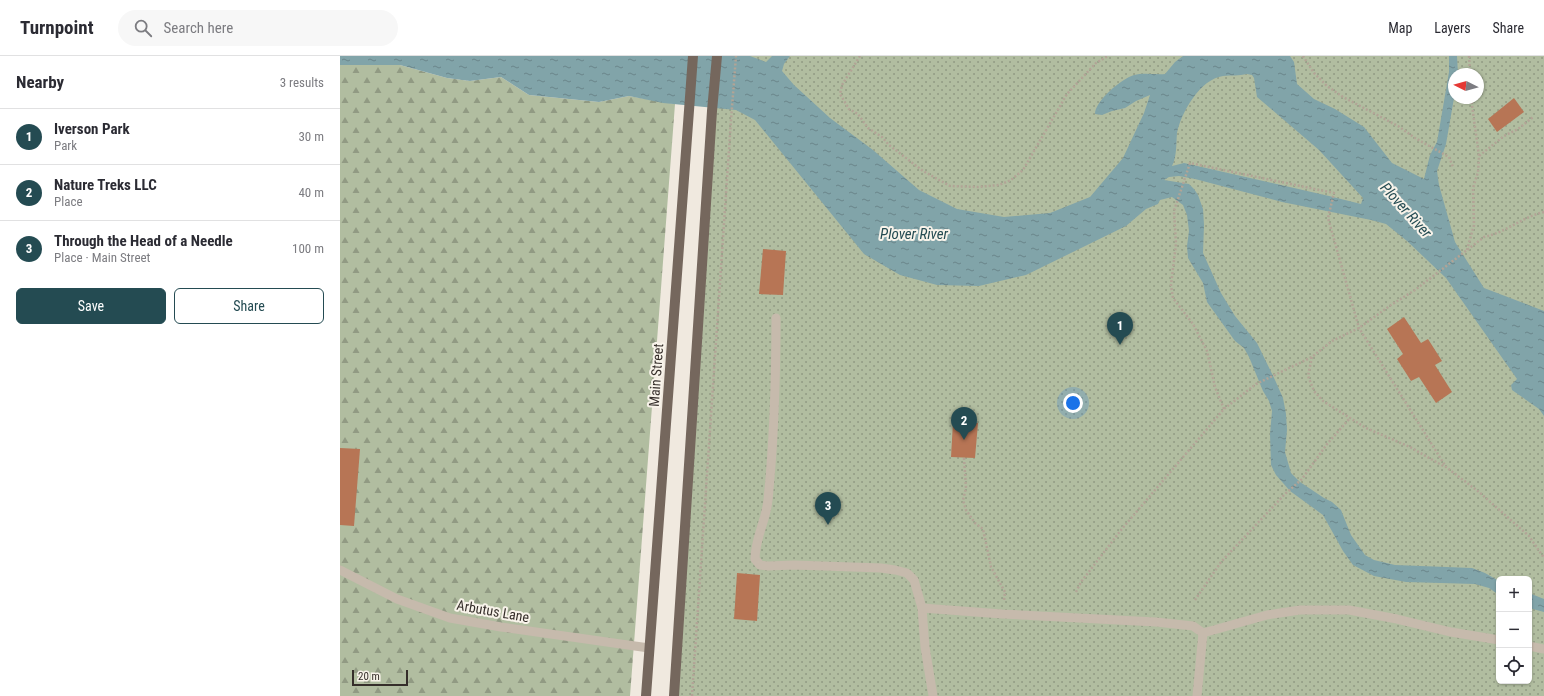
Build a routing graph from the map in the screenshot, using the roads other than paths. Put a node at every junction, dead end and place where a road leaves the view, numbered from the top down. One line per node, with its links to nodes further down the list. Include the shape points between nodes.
1 (693, 56): 9 (main road, Main Street)
2 (717, 56): 12 (main road)
3 (776, 318): 5 (lane, via 768,502 755,547 755,559 760,565 768,566 881,568 907,573 914,580)
4 (340, 570): 9 (lane, Arbutus Lane, via 397,599 450,618 501,628)
5 (922, 608): 6 (lane, via 1156,622 1193,626); 13 (lane)
6 (1203, 633): 7 (lane, via 1267,615 1300,610 1349,610); 14 (lane)
7 (1496, 640)
8 (1532, 647): 10 (lane)
9 (649, 648): 11 (main road, Main Street)
10 (1544, 649)
11 (646, 696)
12 (674, 696)
13 (933, 696)
14 (1197, 696)

